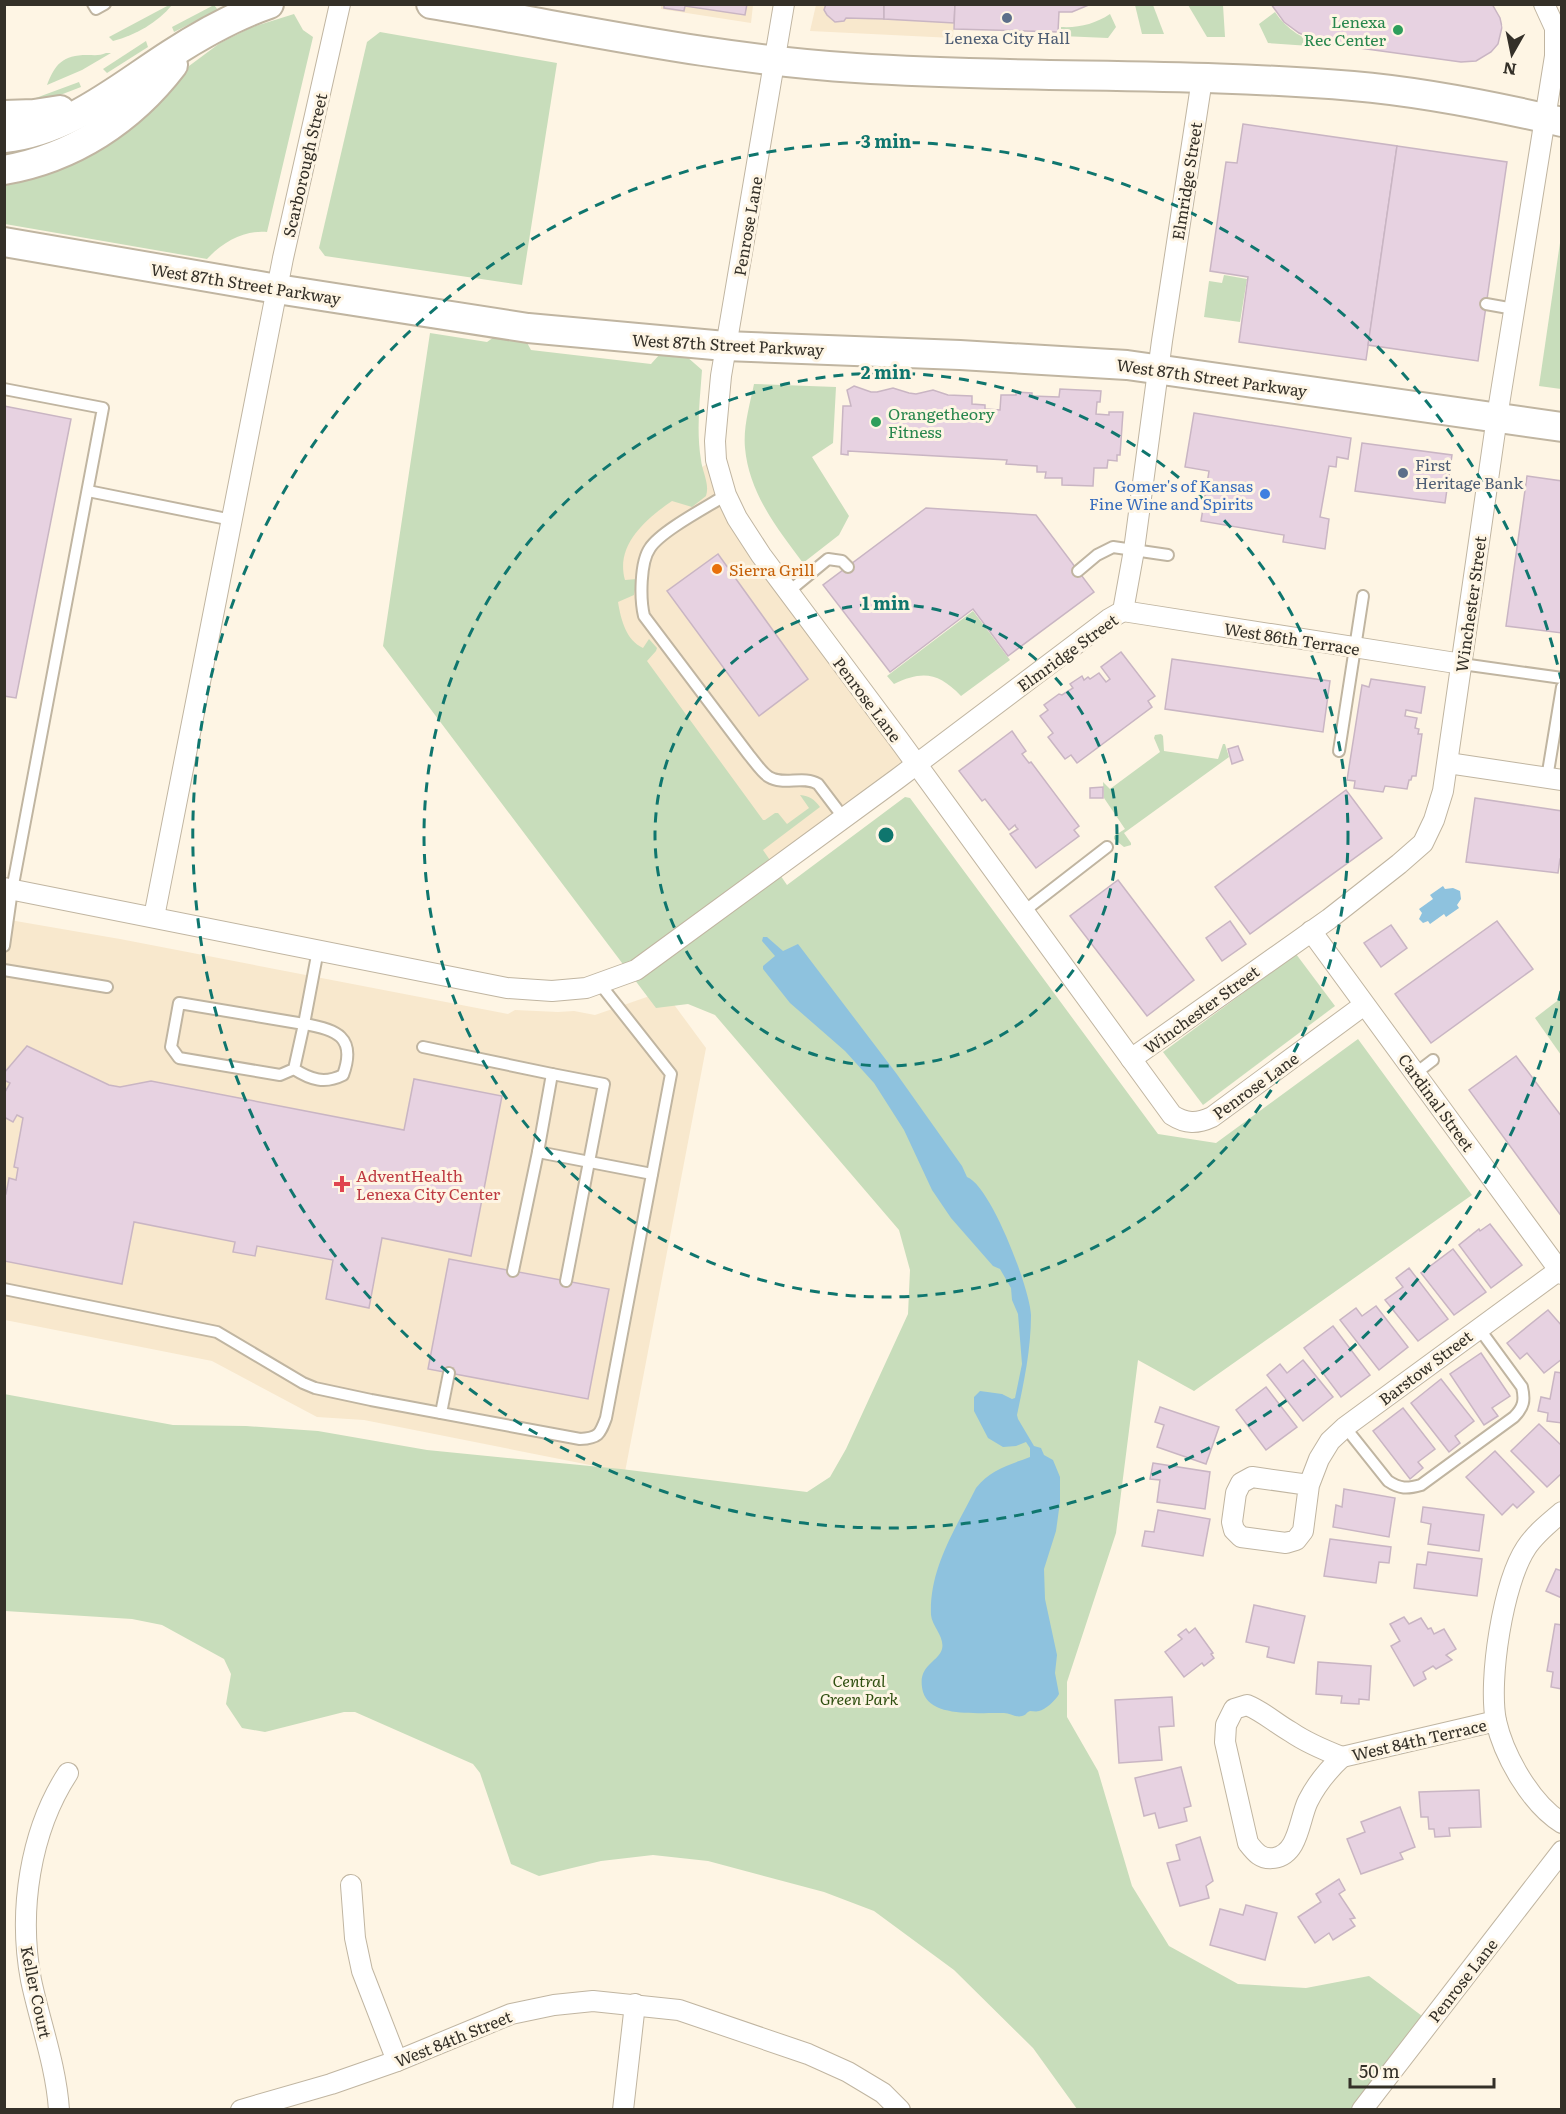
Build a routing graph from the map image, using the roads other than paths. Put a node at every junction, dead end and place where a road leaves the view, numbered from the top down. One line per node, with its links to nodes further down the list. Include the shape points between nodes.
1 (93, 4): 2 (lane, via 96,9)
2 (105, 4)
3 (269, 4): 8 (main road, via 224,22)
4 (340, 4): 16 (street, Scarborough Street)
5 (431, 4): 9 (main road, via 687,50)
6 (784, 4): 9 (street, Penrose Lane)
7 (1544, 4): 12 (street, Winchester Street, via 1555,28)
8 (183, 47): 11 (main road, via 139,66 63,109); 13 (main road, via 72,117 32,133); 14 (main road, via 138,104 114,124 61,155)
9 (776, 60): 10 (main road, via 855,68); 19 (street, Penrose Lane)
10 (1202, 79): 12 (main road, via 1356,86 1471,101); 20 (street, Elmridge Street)
11 (4, 115)
12 (1553, 120): 18 (street, Winchester Street)
13 (4, 138)
14 (4, 170)
15 (4, 242): 16 (main road, West 87th Street Parkway)
16 (277, 289): 19 (main road, West 87th Street Parkway, via 528,328); 26 (street, Scarborough Street)
17 (1486, 304): 18 (lane)
18 (1514, 309): 22 (street, Winchester Street)
19 (725, 346): 20 (main road, West 87th Street Parkway, via 1079,361); 25 (street, Penrose Lane, via 715,441)
20 (1158, 369): 22 (main road, West 87th Street Parkway); 27 (street, Elmridge Street)
21 (4, 389): 24 (lane, via 103,408)
22 (1497, 417): 23 (main road, West 87th Street Parkway); 35 (street, Winchester Street)
23 (1562, 427)
24 (88, 491): 26 (lane); 44 (lane)
25 (726, 495): 31 (street, Penrose Lane, via 743,527); 42 (lane, via 651,545 645,555 644,616 768,777 812,780)
26 (232, 520): 46 (street, Scarborough Street)
27 (1134, 550): 28 (lane); 30 (lane, via 1113,547); 33 (street, Elmridge Street)
28 (1168, 555)
29 (848, 567): 31 (lane, via 842,561 828,559)
30 (1078, 571)
31 (788, 591): 40 (street, Penrose Lane)
32 (1363, 596): 34 (lane)
33 (1123, 611): 34 (street, West 86th Terrace); 40 (street, Elmridge Street)
34 (1356, 648): 35 (street, West 86th Terrace); 38 (lane)
35 (1462, 664): 36 (lane); 39 (street, Winchester Street)
36 (1562, 678)
37 (1562, 687): 41 (lane)
38 (1339, 751)
39 (1448, 763): 41 (street); 47 (street, Winchester Street, via 1434,820 1423,843)
40 (916, 764): 42 (street, Elmridge Street); 45 (street, Penrose Lane)
41 (1554, 779)
42 (843, 818): 51 (street, Elmridge Street, via 636,970)
43 (1107, 847): 45 (lane)
44 (8, 889): 46 (street, Elmridge Street); 48 (lane)
45 (1023, 912): 56 (street, Penrose Lane)
46 (154, 917): 49 (street, Elmridge Street)
47 (1311, 932): 53 (street, Cardinal Street); 56 (street, Winchester Street)
48 (4, 946)
49 (318, 950): 51 (street, Elmridge Street, via 507,988 552,991); 54 (lane)
50 (4, 970): 52 (lane)
51 (600, 984): 63 (lane, via 671,1074)
52 (107, 987)
53 (1364, 1005): 56 (street, Penrose Lane, via 1204,1121 1183,1122 1172,1115); 59 (street, Cardinal Street)
54 (304, 1024): 58 (lane); 58 (lane, via 336,1032 346,1042 347,1065 344,1075 333,1080 316,1080); 58 (lane, via 179,1003 171,1047 179,1058 280,1075)
55 (423, 1047): 60 (lane)
56 (1131, 1059)
57 (1433, 1060): 59 (lane)
58 (294, 1069)
59 (1416, 1073): 64 (street, Cardinal Street)
60 (552, 1074): 61 (lane); 62 (lane, via 604,1084)
61 (537, 1152): 62 (lane); 65 (lane)
62 (590, 1162): 63 (lane); 66 (lane)
63 (652, 1174): 70 (lane, via 601,1433 580,1439)
64 (1561, 1270): 68 (street, Barstow Street)
65 (513, 1271)
66 (566, 1281)
67 (4, 1289): 70 (lane, via 218,1332 315,1388)
68 (1478, 1327): 71 (street, Barstow Street); 71 (lane, via 1522,1387 1525,1398 1514,1417 1421,1485 1408,1489 1388,1481)
69 (449, 1373): 70 (lane)
70 (441, 1413)
71 (1345, 1427): 72 (street, Barstow Street, via 1319,1459)
72 (1310, 1485)
73 (1562, 1512): 74 (street, via 1539,1531 1510,1579 1496,1668)
74 (1496, 1721): 75 (street, West 84th Terrace); 77 (street, via 1521,1781)
75 (1342, 1757): 75 (street, West 84th Terrace, via 1290,1732 1262,1711 1247,1705 1234,1709 1226,1725 1225,1742 1248,1843 1258,1855 1280,1857 1291,1848 1307,1802 1324,1774)
76 (68, 1773): 82 (street, Keller Court, via 55,1792 42,1828 26,1905 31,1979 48,2042)
77 (1562, 1823)
78 (1562, 1851): 86 (street, Penrose Lane)
79 (351, 1885): 81 (street, via 362,1971)
80 (635, 2004): 81 (street, West 84th Street, via 593,2001 511,2014); 84 (street); 85 (street, West 84th Street, via 680,2010 808,2054 848,2072 883,2093)
81 (397, 2061): 83 (street, West 84th Street)
82 (59, 2109)
83 (241, 2109)
84 (623, 2109)
85 (900, 2109)
86 (1362, 2109)

